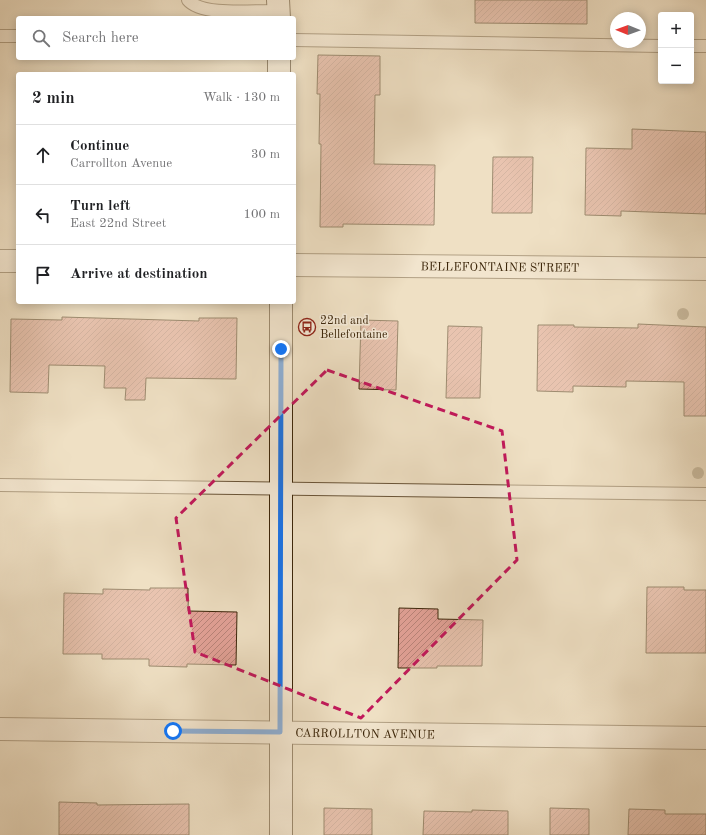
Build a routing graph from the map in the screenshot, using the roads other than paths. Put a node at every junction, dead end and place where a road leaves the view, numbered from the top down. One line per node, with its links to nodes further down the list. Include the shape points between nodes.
1 (188, 0): 2 (lane, via 208,10)
2 (279, 10)
3 (0, 36): 4 (lane)
4 (16, 36)
5 (296, 40): 6 (lane)
6 (658, 46)
7 (694, 46): 8 (lane)
8 (706, 46)
9 (279, 60): 10 (street)
10 (279, 72)
11 (0, 261): 12 (street)
12 (16, 261)
13 (296, 266): 14 (street, BELLEFONTAINE STREET)
14 (706, 268)
15 (281, 304): 17 (street)
16 (0, 485): 17 (lane)
17 (281, 489): 18 (lane); 20 (street)
18 (706, 494)
19 (0, 729): 20 (street, CARROLLTON AVENUE)
20 (280, 732): 21 (street, CARROLLTON AVENUE); 22 (street)
21 (706, 738)
22 (281, 835)

